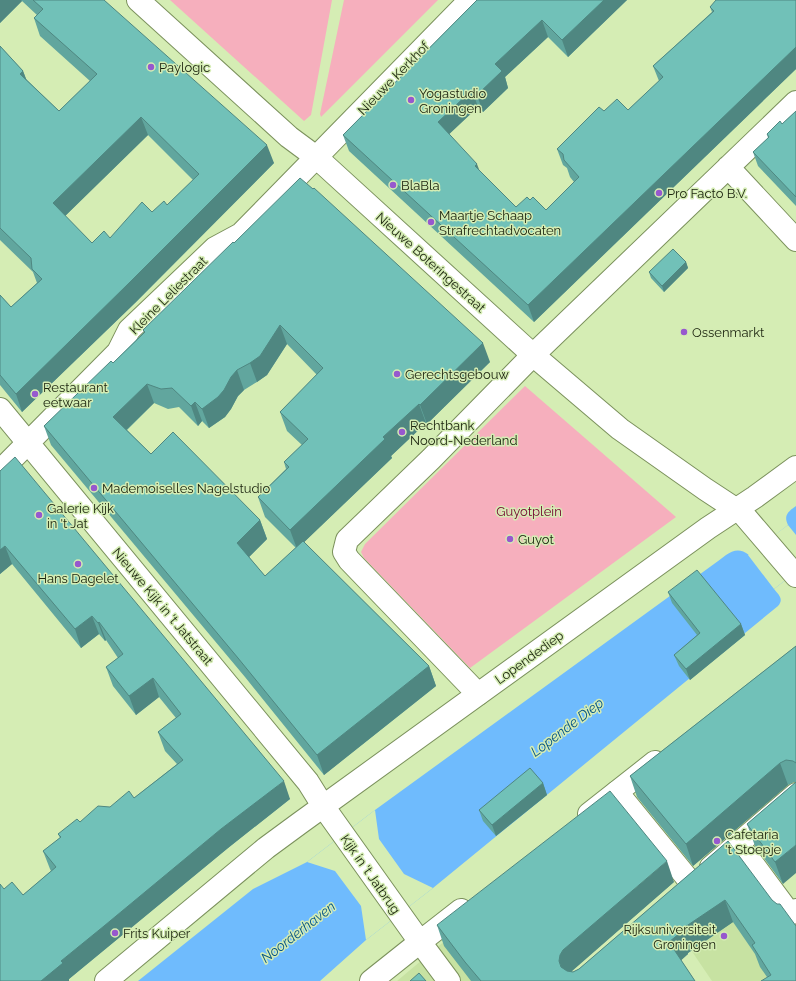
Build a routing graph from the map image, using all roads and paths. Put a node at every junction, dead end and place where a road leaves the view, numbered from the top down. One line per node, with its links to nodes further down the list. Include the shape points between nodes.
1 (138, 0): 4 (street, Nieuwe Boteringestraat, via 289,137)
2 (470, 0): 4 (street, Nieuwe Kerkhof)
3 (796, 102): 5 (street)
4 (316, 157): 7 (street, Nieuwe Boteringestraat); 9 (street, Kleine Leliestraat, via 240,234 216,248 129,330 118,352)
5 (728, 167): 6 (street); 7 (street)
6 (796, 240)
7 (533, 355): 12 (street, Nieuwe Boteringestraat, via 620,429); 14 (street, via 347,540 344,552 348,560)
8 (0, 409): 9 (street, Nieuwe Kijk in 't Jatstraat)
9 (28, 443): 11 (street, Kleine Leliestraat); 18 (street, Nieuwe Kijk in 't Jatstraat, via 308,782)
10 (796, 467): 12 (street, Lopendediep)
11 (0, 471)
12 (736, 509): 13 (street, Nieuwe Boteringestraat); 14 (street, Lopendediep)
13 (795, 575)
14 (478, 694): 18 (street, Lopendediep)
15 (672, 748): 16 (street)
16 (617, 792): 19 (street); 20 (street, via 684,890)
17 (796, 794): 20 (street)
18 (323, 806): 23 (street, Kijk in 't Jatbrug); 24 (street, via 266,848)
19 (573, 826)
20 (738, 844): 22 (street, via 790,914)
21 (479, 897): 23 (street)
22 (796, 910)
23 (420, 942): 25 (street); 26 (street, Kijk in 't Jatbrug)
24 (106, 981)
25 (371, 981)
26 (449, 981)

